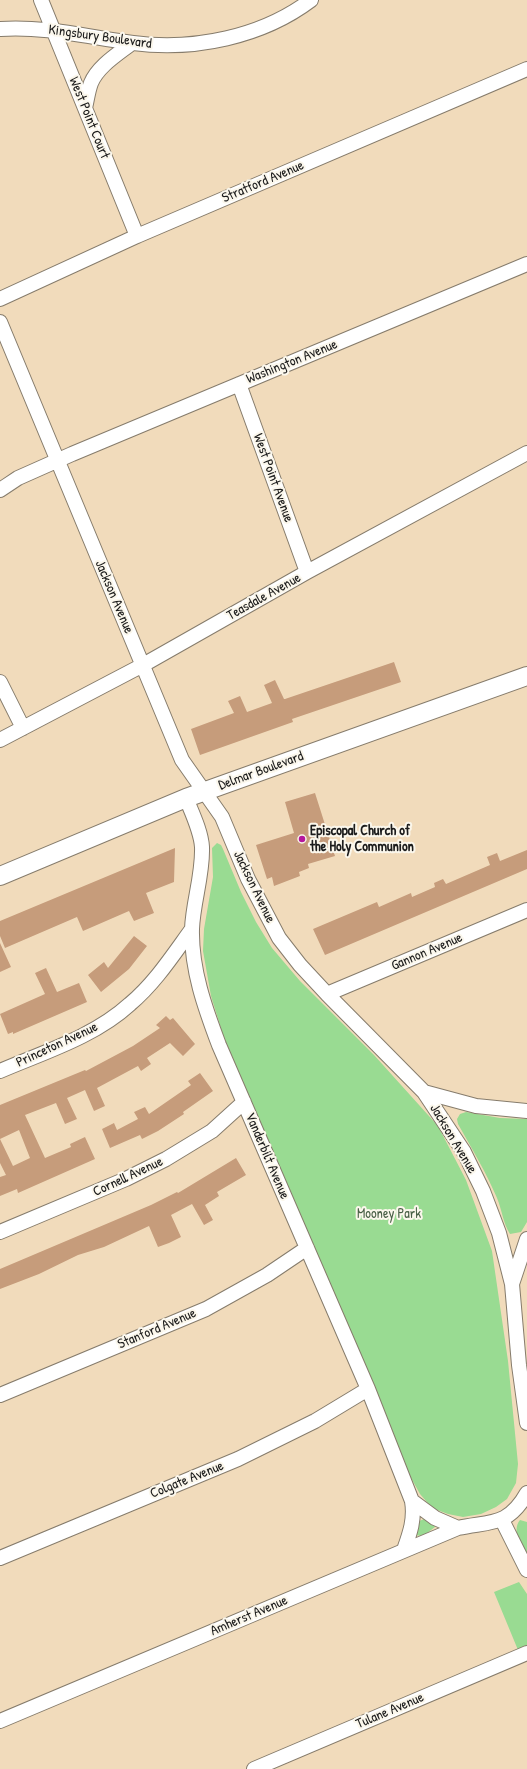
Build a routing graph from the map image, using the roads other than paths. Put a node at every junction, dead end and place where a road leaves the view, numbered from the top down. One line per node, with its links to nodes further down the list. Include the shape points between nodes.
1 (41, 0): 4 (street, West Point Court)
2 (311, 0): 5 (street, Kingsbury Boulevard, via 271,25 232,37 194,44)
3 (0, 29): 4 (street, Kingsbury Boulevard)
4 (53, 30): 5 (street, Kingsbury Boulevard); 7 (street, West Point Court)
5 (132, 43): 7 (street, via 111,59 91,83)
6 (527, 68): 8 (street, Stratford Avenue)
7 (85, 108): 8 (street, West Point Court)
8 (137, 236): 10 (street, Stratford Avenue)
9 (527, 264): 12 (street, Washington Avenue)
10 (0, 298)
11 (0, 322): 14 (street, Jackson Avenue)
12 (238, 384): 14 (street, Washington Avenue); 16 (street, West Point Avenue)
13 (527, 453): 16 (street, Teasdale Avenue)
14 (58, 460): 15 (street, Washington Avenue, via 18,478); 17 (street, Jackson Avenue)
15 (0, 490)
16 (307, 572): 17 (street, Teasdale Avenue)
17 (143, 665): 20 (street, Teasdale Avenue); 22 (street, Jackson Avenue, via 182,760)
18 (527, 676): 22 (main road, Delmar Boulevard)
19 (0, 682): 20 (street)
20 (23, 728): 21 (street, Teasdale Avenue)
21 (0, 740)
22 (205, 791): 23 (main road, Delmar Boulevard); 27 (street, Jackson Avenue, via 222,817 248,879 279,938)
23 (186, 798): 24 (main road, Delmar Boulevard); 26 (street, Vanderbilt Avenue, via 202,845 202,865)
24 (0, 876)
25 (527, 910): 27 (street, Gannon Avenue)
26 (192, 929): 28 (street, Princeton Avenue, via 159,975 130,1005 76,1039); 30 (street, Vanderbilt Avenue, via 196,971 205,1007)
27 (327, 994): 29 (street, Jackson Avenue)
28 (0, 1071)
29 (424, 1092): 31 (street, via 476,1106); 35 (street, Jackson Avenue, via 464,1152 483,1191 499,1234)
30 (244, 1102): 32 (street, Cornell Avenue, via 212,1131 166,1159 126,1179); 34 (street, Vanderbilt Avenue)
31 (527, 1111)
32 (0, 1232)
33 (527, 1239): 35 (street)
34 (307, 1248): 36 (street, Vanderbilt Avenue); 37 (street, Stanford Avenue, via 267,1275 206,1309)
35 (512, 1284): 38 (street, Jackson Avenue)
36 (368, 1389): 40 (street, Vanderbilt Avenue); 44 (street, Colgate Avenue, via 308,1424 238,1459)
37 (0, 1395)
38 (527, 1423)
39 (527, 1493): 41 (street, via 520,1504)
40 (412, 1501): 42 (street, via 436,1518); 43 (street, Vanderbilt Avenue, via 414,1514)
41 (502, 1520): 42 (street, Amherst Avenue); 45 (street)
42 (458, 1528): 43 (street, Amherst Avenue)
43 (404, 1550): 47 (street, Amherst Avenue)
44 (0, 1558)
45 (527, 1570)
46 (527, 1653): 48 (street, Tulane Avenue)
47 (0, 1721)
48 (254, 1769)

